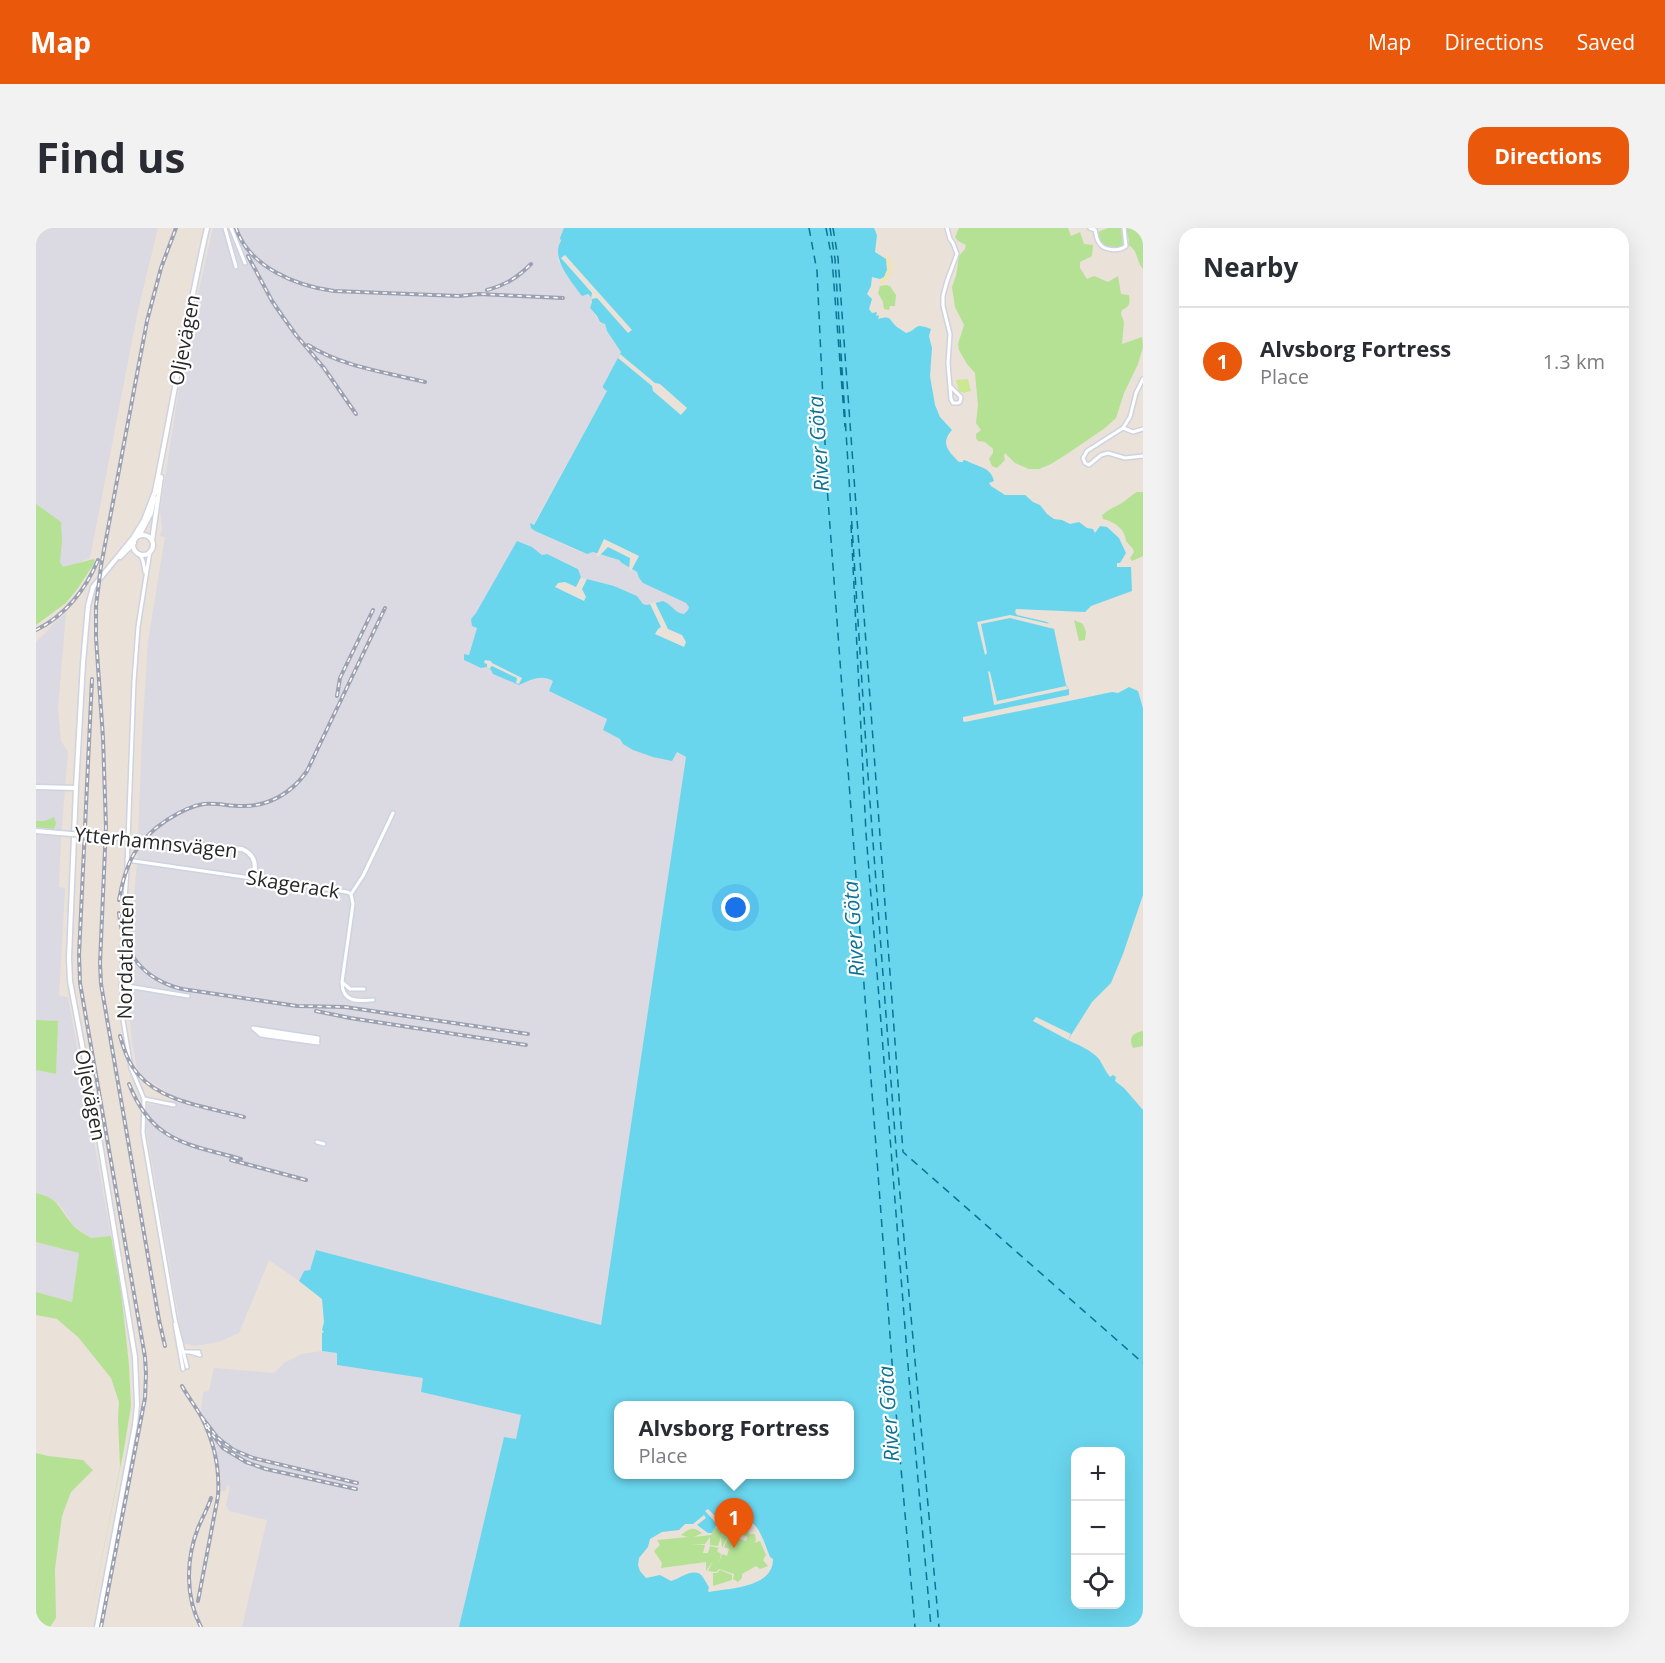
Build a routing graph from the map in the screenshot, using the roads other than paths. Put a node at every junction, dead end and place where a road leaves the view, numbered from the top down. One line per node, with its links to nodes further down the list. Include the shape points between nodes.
1 (207, 228): 13 (street, Oljevägen)
2 (225, 228): 8 (street)
3 (231, 228): 7 (street)
4 (947, 228): 10 (street, via 957,254 943,296 951,334)
5 (1090, 228): 6 (street, via 1095,230 1101,245 1118,250 1126,246)
6 (1124, 228)
7 (245, 263)
8 (236, 267)
9 (1143, 379): 11 (street)
10 (951, 387): 10 (street, via 961,397 960,402 953,403)
11 (1123, 428): 12 (street, via 1133,432); 14 (street, via 1085,452 1084,462 1091,464 1108,453 1125,458)
12 (1143, 429)
13 (164, 452): 15 (street, Oljevägen); 17 (street, Oljevägen)
14 (1143, 456)
15 (156, 489): 16 (street, Oljevägen, via 152,513); 22 (street, Oljevägen, via 144,520)
16 (139, 536): 17 (street); 18 (street, Oljevägen)
17 (152, 541): 19 (street, Oljevägen)
18 (134, 543): 20 (street); 21 (street, Oljevägen)
19 (150, 551): 20 (street, Oljevägen); 23 (street, Nordatlanten)
20 (138, 553): 21 (street, Oljevägen); 23 (street, Nordatlanten)
21 (119, 558): 22 (street, Oljevägen)
22 (111, 566): 25 (street, Oljevägen, via 93,587 88,606)
23 (146, 576): 28 (street, Nordatlanten, via 136,640)
24 (36, 787): 25 (street)
25 (76, 789): 45 (street, Oljevägen, via 70,981 96,1119 137,1386 135,1425)
26 (393, 813): 30 (street)
27 (36, 831): 29 (street, Ytterhamnsvägen, bridge, via 242,849 254,858)
28 (128, 860): 29 (street, Skagerack); 32 (street, Nordatlanten)
29 (254, 878): 30 (street, Skagerack)
30 (351, 894): 31 (street, via 353,904)
31 (342, 982): 33 (street, via 350,990); 35 (street, via 348,997)
32 (121, 985): 34 (street); 38 (street, Nordatlanten, via 132,1072)
33 (364, 988)
34 (188, 996)
35 (373, 1000)
36 (256, 1032): 37 (street)
37 (318, 1040)
38 (144, 1099): 39 (street); 42 (street, Nordatlanten, via 143,1133)
39 (174, 1105)
40 (317, 1142): 41 (street)
41 (324, 1144)
42 (182, 1352): 43 (street); 44 (street, Nordatlanten)
43 (200, 1354)
44 (185, 1368)
45 (97, 1627)

